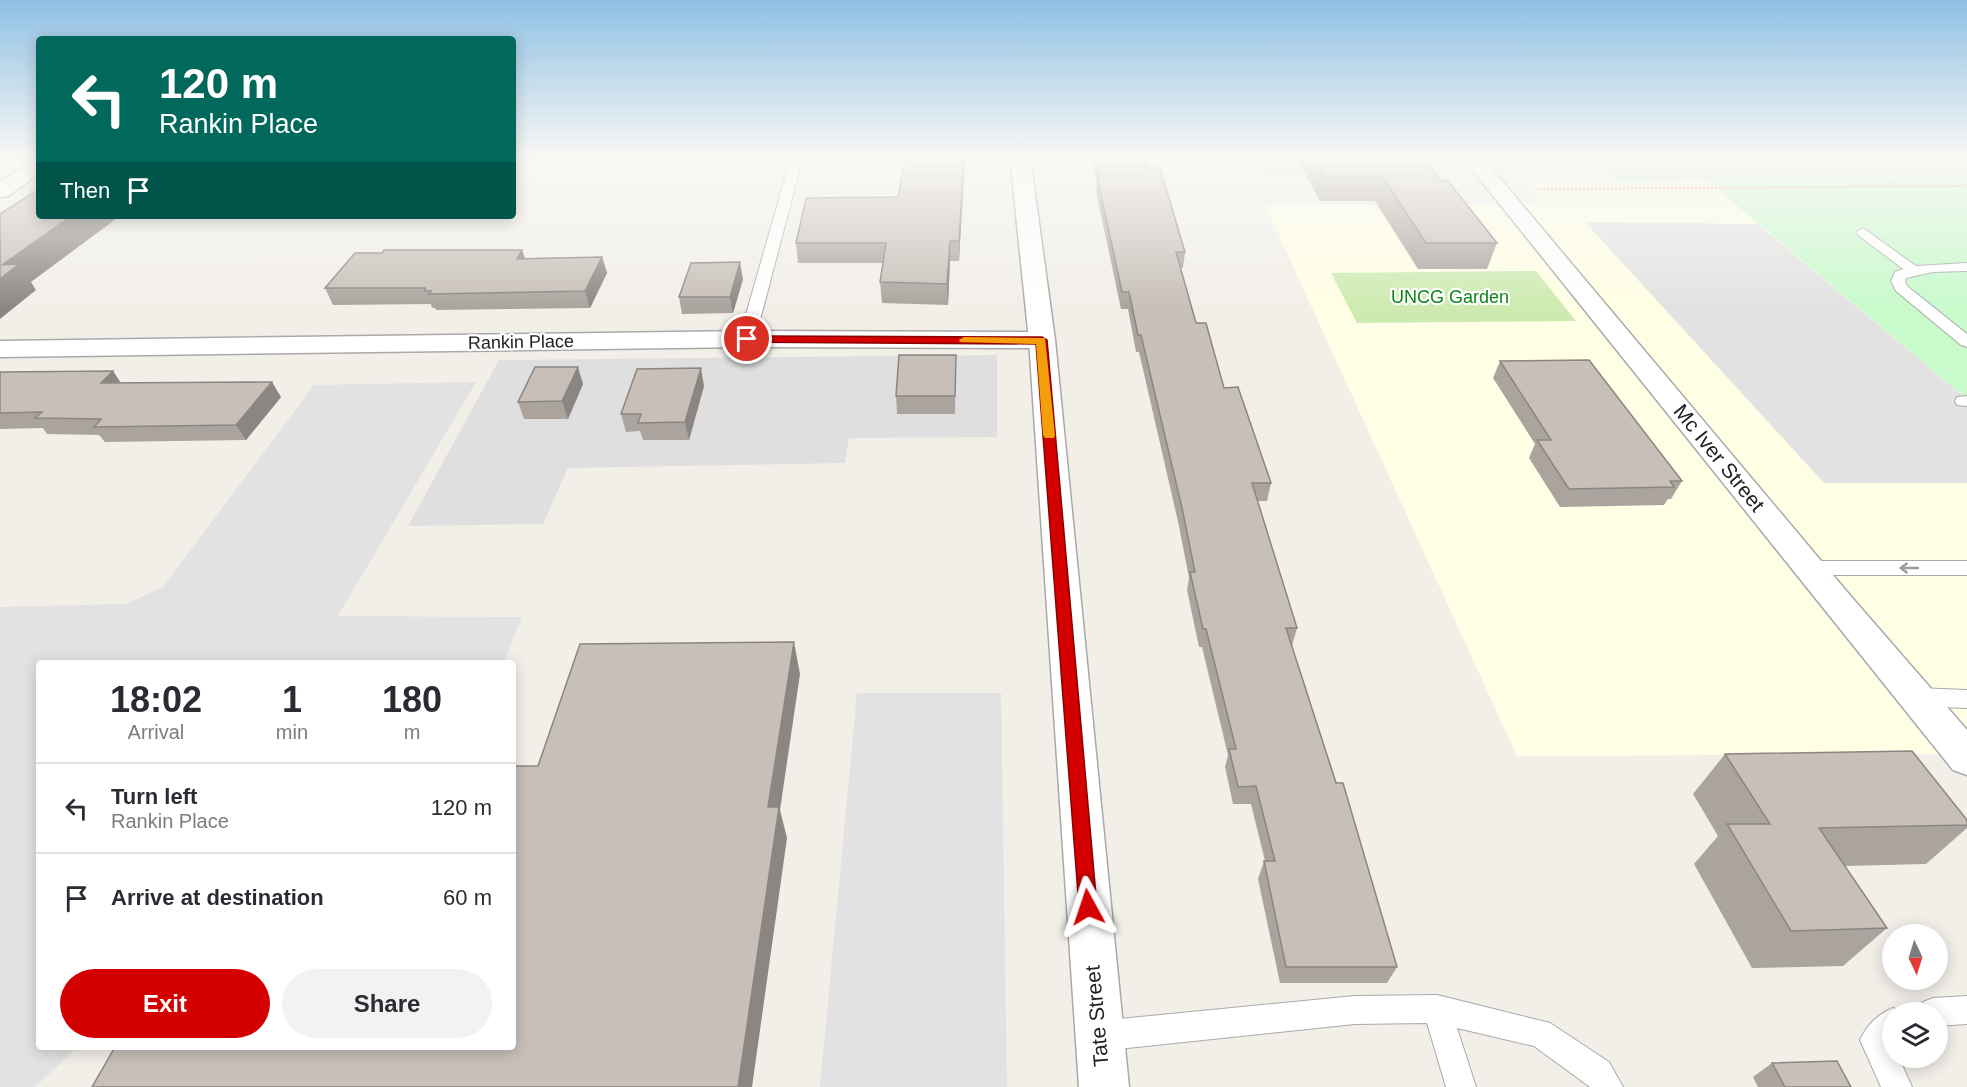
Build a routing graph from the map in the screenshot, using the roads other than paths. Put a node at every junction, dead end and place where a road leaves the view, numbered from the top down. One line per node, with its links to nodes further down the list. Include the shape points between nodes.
1 (783, 208): 7 (lane)
2 (1026, 208): 8 (street, Tate Street)
3 (1513, 208): 11 (street, Mc Iver Street)
4 (1863, 231): 6 (lane)
5 (1967, 267): 6 (lane)
6 (1913, 270): 9 (lane, via 1900,275 1901,288)
7 (747, 339): 8 (street, Rankin Place); 10 (street, Rankin Place)
8 (1042, 340): 20 (street, Tate Street)
9 (1967, 342)
10 (0, 349)
11 (1808, 568): 12 (lane, one-way to 11); 13 (street, Mc Iver Street)
12 (1967, 568)
13 (1916, 698): 14 (lane); 15 (street, Mc Iver Street)
14 (1967, 699)
15 (1967, 758)
16 (1437, 1010): 20 (lane, via 1355,1010); 24 (lane); 25 (lane, via 1540,1033 1598,1073)
17 (1967, 1010): 18 (lane)
18 (1948, 1011)
19 (1882, 1033): 21 (lane, via 1875,1040)
20 (1099, 1036): 23 (street, Tate Street)
21 (1882, 1055)
22 (1888, 1068): 26 (lane)
23 (1104, 1087)
24 (1461, 1087)
25 (1608, 1087)
26 (1897, 1087)

